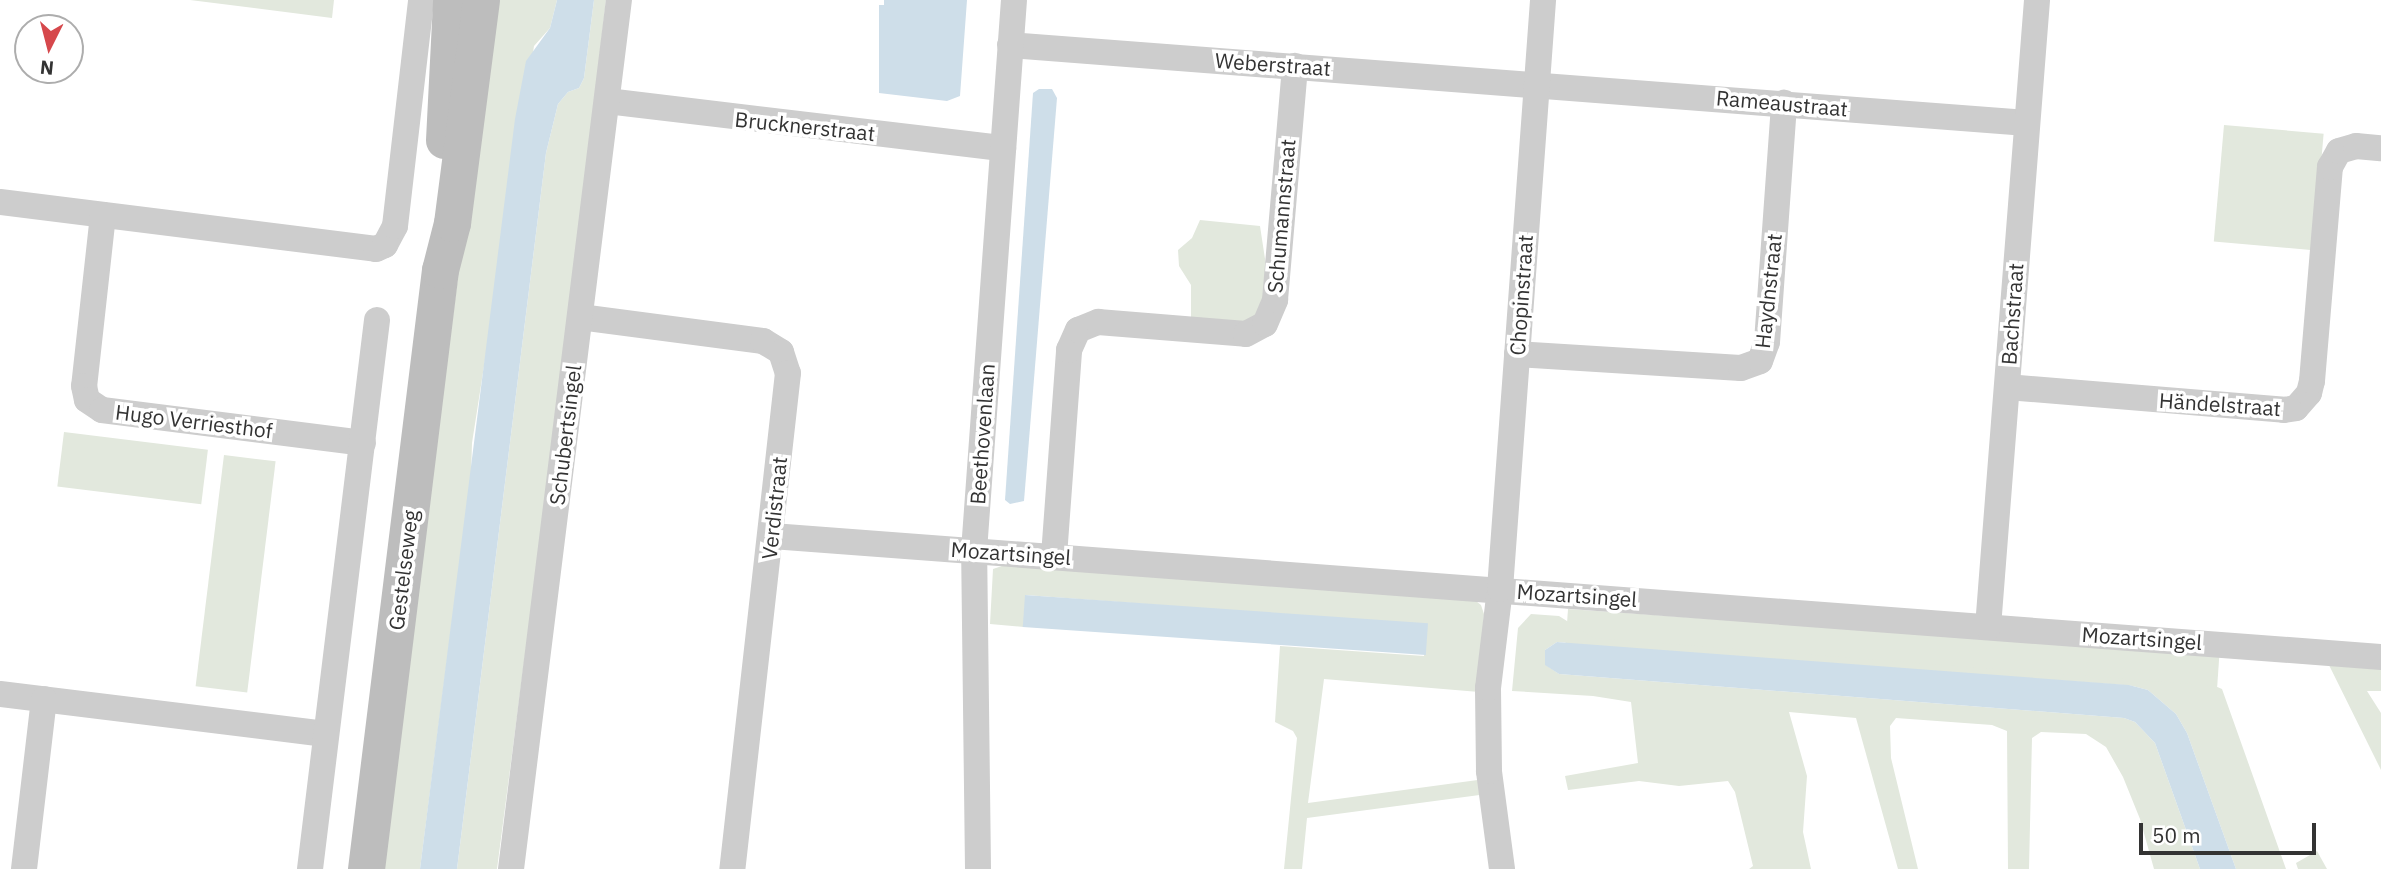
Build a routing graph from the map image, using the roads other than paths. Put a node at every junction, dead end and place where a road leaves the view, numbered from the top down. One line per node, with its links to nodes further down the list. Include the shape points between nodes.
1 (421, 0): 17 (street, via 395,226 385,245 376,249)
2 (451, 0): 18 (main road, Gestelseweg, via 436,222)
3 (481, 0): 18 (main road, Gestelseweg, via 452,223)
4 (619, 0): 11 (street, Schubertsingel)
5 (1014, 0): 8 (street, Beethovenlaan)
6 (1543, 0): 10 (street, Chopinstraat)
7 (2037, 0): 13 (street, Bachstraat)
8 (1010, 45): 9 (street, Weberstraat); 14 (street, Beethovenlaan)
9 (1295, 66): 10 (street, Weberstraat); 26 (street, Schumannstraat, via 1275,300 1265,324 1246,334 1098,322 1078,330 1069,350)
10 (1537, 84): 12 (street, Rameaustraat); 21 (street, Chopinstraat)
11 (607, 101): 14 (street, Brucknerstraat); 19 (street, Schubertsingel)
12 (1784, 103): 13 (street, Rameaustraat); 21 (street, Haydnstraat, via 1767,342 1760,361 1741,368)
13 (2027, 122): 22 (street, Bachstraat)
14 (1003, 148): 25 (street, Beethovenlaan)
15 (2381, 148): 22 (street, Händelstraat, via 2356,146 2339,151 2330,167 2312,381 2309,393 2295,408)
16 (0, 202): 17 (street)
17 (103, 215): 23 (street, Hugo Verriesthof, via 84,386 87,400 102,410)
18 (440, 270): 35 (main road, Gestelseweg)
19 (580, 317): 24 (street, Verdistraat, via 763,341 781,352 788,373); 36 (street, Schubertsingel)
20 (377, 320): 23 (street)
21 (1517, 354): 27 (street, Chopinstraat)
22 (2007, 387): 28 (street, Bachstraat)
23 (363, 443): 32 (street)
24 (772, 536): 25 (street, Mozartsingel); 37 (street, Verdistraat)
25 (974, 551): 26 (street, Mozartsingel); 38 (street, Beethovenlaan)
26 (1054, 556): 27 (street, Mozartsingel)
27 (1500, 589): 28 (street, Mozartsingel); 39 (street, Chopinstraat, via 1488,688 1489,771)
28 (1989, 627): 29 (street, Mozartsingel)
29 (2381, 657)
30 (0, 694): 31 (street)
31 (44, 699): 32 (street); 33 (street)
32 (326, 734): 34 (street)
33 (24, 869)
34 (310, 869)
35 (366, 869)
36 (510, 869)
37 (732, 869)
38 (978, 869)
39 (1503, 869)

